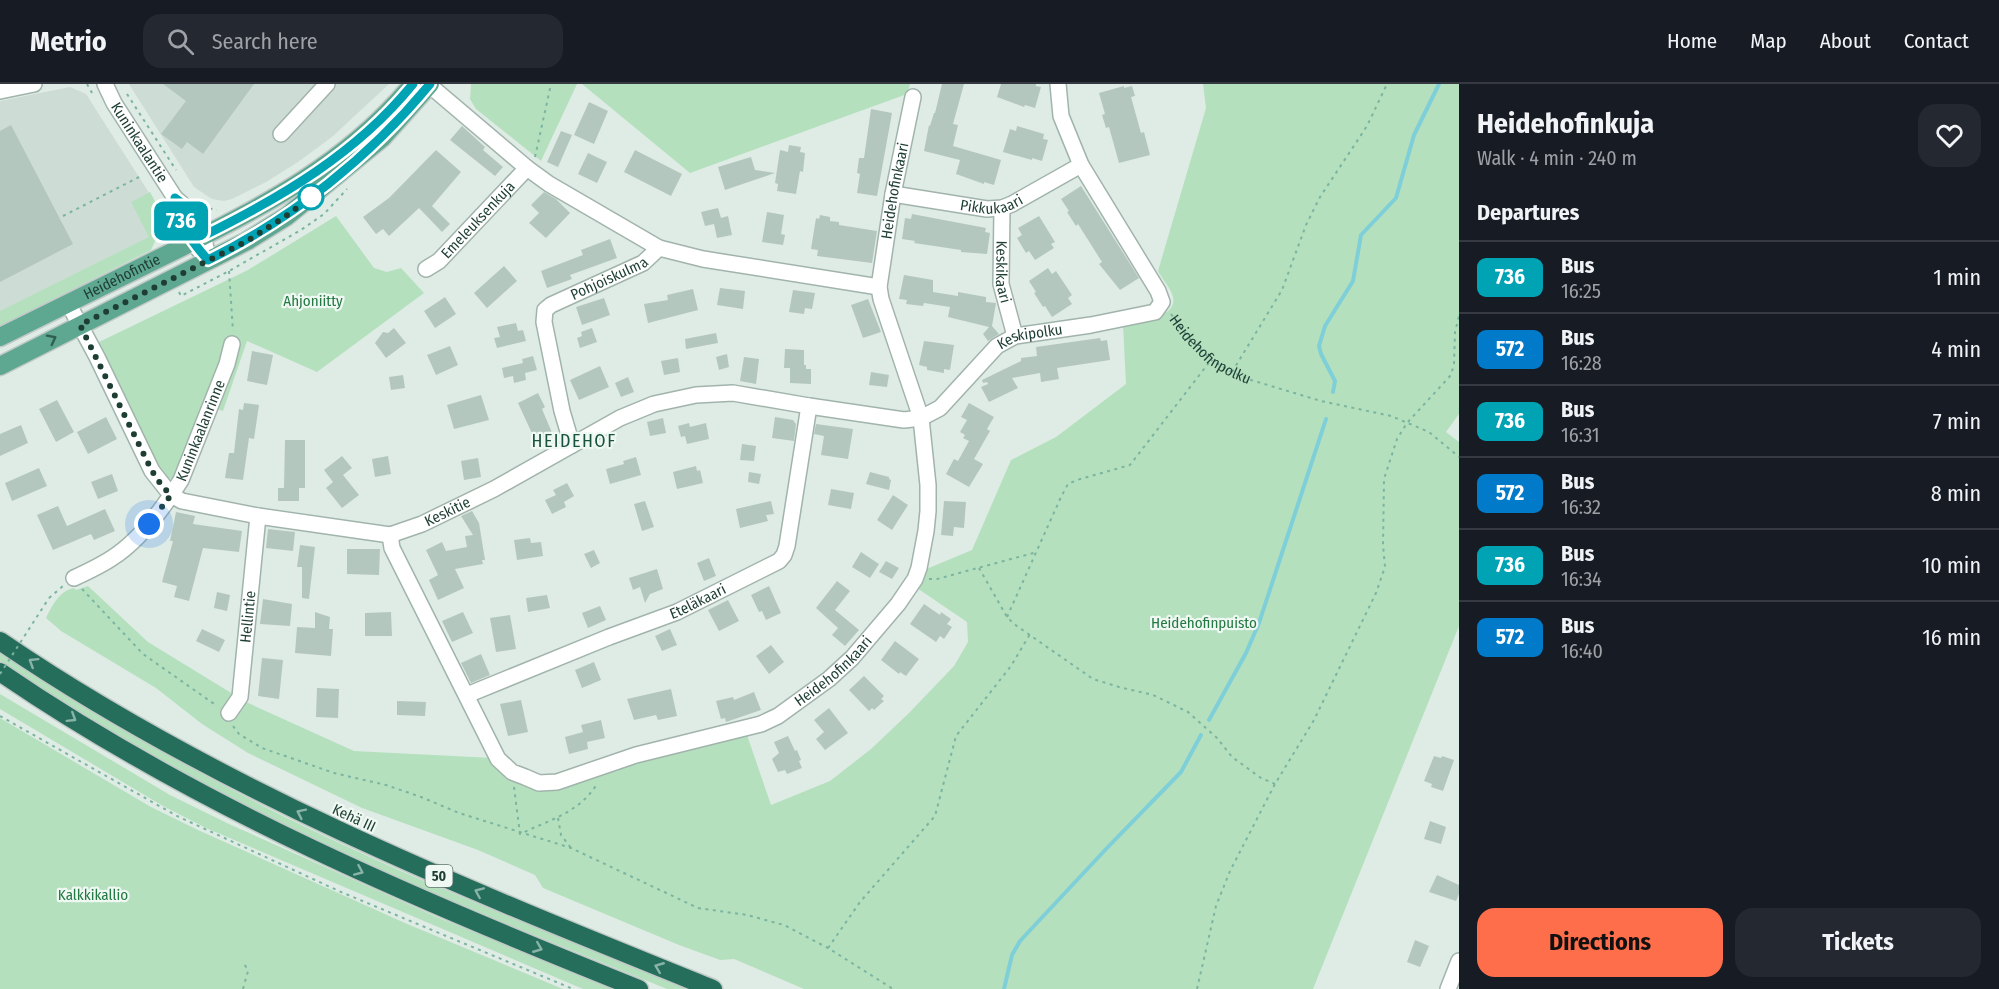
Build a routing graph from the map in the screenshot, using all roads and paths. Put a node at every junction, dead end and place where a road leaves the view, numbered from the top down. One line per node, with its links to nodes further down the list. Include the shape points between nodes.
1 (34, 84): 8 (street)
2 (105, 84): 21 (street, Kuninkaalantie, via 175,198 187,207)
3 (327, 84): 11 (street)
4 (425, 84): 12 (street); 21 (main road, Heidehofintie, via 398,102 326,166); 24 (main road, Heidehofintie, via 382,138 312,196 247,241)
5 (551, 84): 12 (path)
6 (1058, 84): 13 (street, Heidehofinpolku, via 1061,116)
7 (1387, 84): 38 (path, via 1366,126 1320,197 1282,290)
8 (0, 91)
9 (126, 93): 15 (path)
10 (913, 97): 16 (street, Heidehofinkaari)
11 (281, 134)
12 (530, 165): 22 (street, via 549,184); 25 (street, Emeleuksenkuja, via 439,261)
13 (1081, 165): 19 (street, Pikkukaari); 29 (street, Heidehofinpolku)
14 (143, 175): 20 (path)
15 (180, 177)
16 (893, 194): 19 (street, Pikkukaari); 27 (street, Heidehofinkaari)
17 (201, 204): 18 (path)
18 (207, 208)
19 (1002, 208): 33 (street, Keskikaari, via 1001,284)
20 (63, 216)
21 (197, 239): 24 (street, Kuninkaalantie); 30 (main road, Heidehofintie)
22 (659, 248): 27 (street, Pohjoiskulma, via 703,259); 42 (street, Pohjoiskulma, via 643,263 545,310 544,322)
23 (255, 257): 26 (path)
24 (208, 260): 32 (main road, Heidehofintie)
25 (426, 268)
26 (229, 271): 28 (path); 35 (path)
27 (879, 287): 40 (street, Heidehofinkaari)
28 (180, 296)
29 (1162, 302): 33 (street, Keskipolku, via 1155,312 1146,315); 36 (path, Heidehofinpolku)
30 (68, 303): 32 (street); 34 (main road, Heidehofintie)
31 (1459, 316): 41 (path, via 1451,375)
32 (80, 325): 37 (main road, Heidehofintie, one-way to 32); 44 (street, via 152,471)
33 (1015, 336): 40 (street, Keskipolku, via 997,345 940,408)
34 (0, 337)
35 (232, 344): 44 (street, Kuninkaalanrinne, via 181,480)
36 (1211, 360): 38 (path, Heidehofinpolku); 47 (path, via 1130,465 1068,484)
37 (0, 366)
38 (1232, 372): 41 (path, Heidehofinpolku)
39 (809, 406): 40 (street, Keskitie, via 904,420); 42 (street, Keskitie, via 733,393 696,395 632,412); 57 (street, Eteläkaari, via 787,546 779,561 677,612)
40 (921, 418): 50 (street, Heidehofinkaari, via 928,511)
41 (1407, 423): 43 (path, Heidehofinpolku, via 1428,432); 62 (path, via 1397,439 1384,479 1385,567 1376,593 1314,720)
42 (572, 446): 46 (street, Keskitie, via 474,499)
43 (1459, 456)
44 (171, 495): 45 (street, Keskitie, via 182,501); 49 (street, Kuninkaalanrinne, via 149,524 114,557)
45 (258, 516): 46 (street, Keskitie); 58 (street, Hellintie, via 240,697)
46 (390, 536): 57 (street, via 392,548)
47 (1037, 552): 48 (path); 51 (path)
48 (979, 568): 50 (path, via 937,579); 51 (path)
49 (75, 578): 54 (path, bridge, via 49,598); 58 (path, via 143,654)
50 (915, 579): 60 (street, Heidehofinkaari, via 852,658 778,716)
51 (1007, 617): 52 (path)
52 (1030, 634): 62 (path, via 1093,679 1153,694 1188,712 1218,738 1232,757); 66 (path, via 1011,666 956,736 935,816 860,902)
53 (2, 641): 72 (highway, Kehä III / 50, one-way to 53, via 442,877 261,794 173,747)
54 (0, 673): 56 (highway, 50)
55 (0, 680): 56 (highway)
56 (22, 687): 71 (highway, 50, one-way to 71, via 96,734 249,818 438,906)
57 (467, 695): 61 (street, via 498,759)
58 (229, 713): 64 (path, via 239,734 262,748 334,773 386,785)
59 (0, 716): 70 (path, via 177,816 341,892)
60 (604, 766): 61 (street, Heidehofinkaari, via 547,784); 63 (path, via 580,805)
61 (512, 772): 64 (path)
62 (1275, 784): 74 (path, via 1216,906)
63 (558, 818): 64 (path); 65 (path, via 561,836)
64 (520, 834): 65 (path)
65 (571, 848): 66 (path, via 698,908 768,920)
66 (828, 948): 73 (path)
67 (246, 961): 69 (path, via 248,971)
68 (1459, 961): 75 (street)
69 (243, 989)
70 (573, 989)
71 (639, 989)
72 (713, 989)
73 (893, 989)
74 (1197, 989)
75 (1448, 989)

